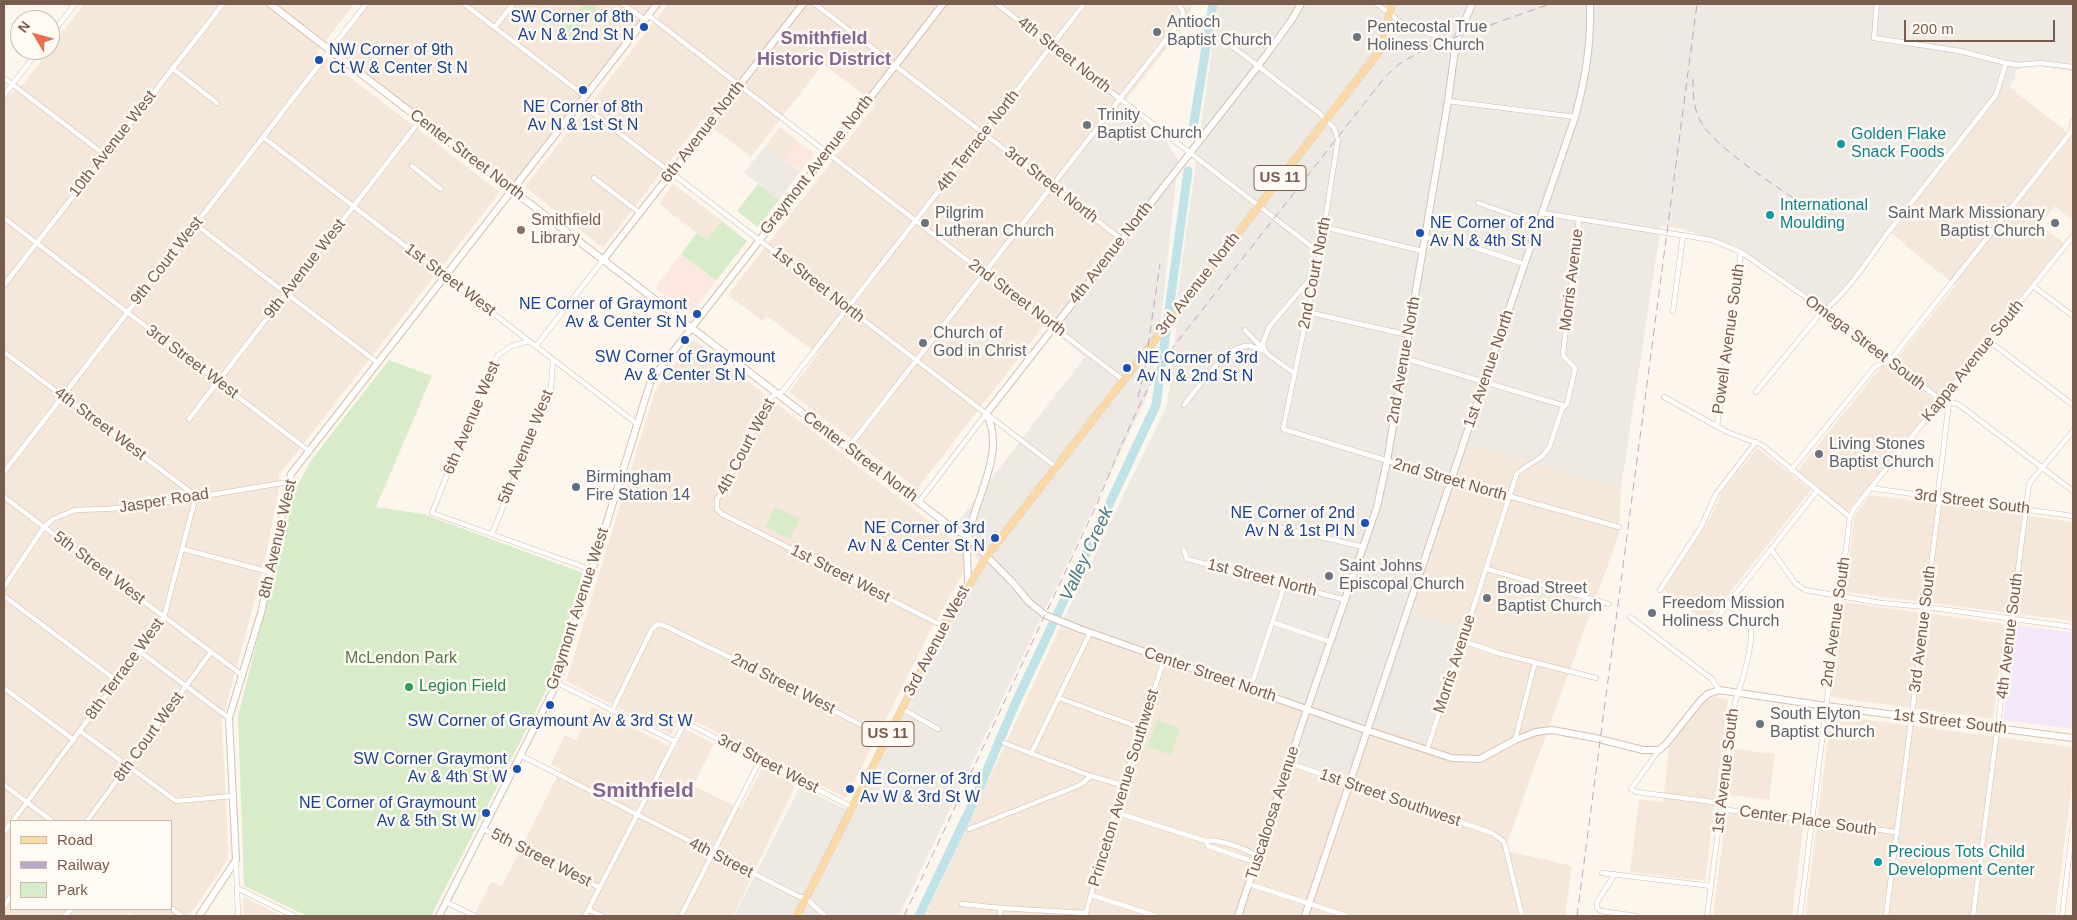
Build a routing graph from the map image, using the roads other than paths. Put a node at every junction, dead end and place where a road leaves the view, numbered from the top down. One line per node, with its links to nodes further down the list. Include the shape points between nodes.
1 (75, 4): 23 (street)
2 (223, 4): 34 (street, 10th Avenue West)
3 (270, 4): 28 (street, Center Street North)
4 (366, 4): 28 (street, 9th Court West)
5 (464, 4): 24 (street)
6 (513, 4): 24 (street)
7 (623, 4): 22 (street, 2nd Street North)
8 (657, 4): 22 (street, 8th Avenue West)
9 (803, 4): 37 (street, 6th Avenue North)
10 (815, 4): 31 (street, 3rd Street North)
11 (943, 4): 31 (street, Graymont Avenue North)
12 (997, 4): 26 (street, 4th Street North)
13 (1084, 4): 26 (street, 4th Terrace North)
14 (1178, 4): 40 (street, via 1183,12 1182,19)
15 (1301, 4): 32 (street, 4th Avenue North)
16 (1377, 4): 21 (street)
17 (1392, 4): 21 (main road, 3rd Avenue North / US 11)
18 (1472, 4): 25 (street, 2nd Avenue North)
19 (1590, 4): 44 (street, 1st Avenue North, via 1591,34 1586,77)
20 (1877, 4): 30 (street, via 1874,38 1960,51)
21 (1391, 15): 25 (street, via 1406,26); 46 (main road, 3rd Avenue North / US 11, via 1381,49)
22 (646, 18): 37 (street, 2nd Street North); 39 (street, 8th Avenue West)
23 (60, 23)
24 (495, 27): 39 (street)
25 (1456, 42): 41 (street, 2nd Avenue North)
26 (1052, 46): 40 (street, 4th Street North); 48 (street, 4th Terrace North)
27 (1232, 46): 32 (street)
28 (330, 50): 45 (street, Center Street North); 49 (street, 9th Court West)
29 (31, 60): 36 (street)
30 (2006, 63): 33 (street); 88 (street, via 1996,95 1870,258)
31 (895, 65): 48 (street, 3rd Street North); 50 (street, Graymont Avenue North)
32 (1258, 66): 46 (street); 51 (street, 4th Avenue North)
33 (2073, 67)
34 (172, 68): 42 (street); 52 (street, 10th Avenue West)
35 (4, 78): 36 (street)
36 (12, 84): 38 (street); 52 (street)
37 (740, 85): 50 (street, 2nd Street North); 54 (street, 6th Avenue North)
38 (4, 95)
39 (585, 96): 43 (street, 8th Avenue West)
40 (1120, 99): 51 (street, 4th Street North); 56 (street)
41 (1448, 101): 44 (street); 72 (street, 2nd Avenue North)
42 (217, 103)
43 (580, 103): 54 (street, 1st Street North); 58 (street, 8th Avenue West)
44 (1575, 117): 63 (street, 1st Avenue North)
45 (421, 119): 58 (street, Center Street North); 61 (street, 9th Avenue West)
46 (1326, 119): 60 (main road, 3rd Avenue North / US 11); 69 (street, 2nd Court North, via 1338,139)
47 (2073, 121): 104 (street, via 2071,132)
48 (984, 133): 56 (street, 3rd Street North); 65 (street, 4th Terrace North)
49 (263, 138): 61 (street, 1st Street West); 67 (street, 9th Court West)
50 (827, 152): 65 (street, 2nd Street North); 74 (street, Graymont Avenue North)
51 (1190, 152): 60 (street, 4th Street North); 73 (street, 4th Avenue North)
52 (104, 155): 75 (street, 10th Avenue West)
53 (412, 166): 57 (street)
54 (672, 172): 62 (street, 6th Avenue North); 74 (street, 1st Street North)
55 (594, 178): 62 (street)
56 (1052, 186): 73 (street, 3rd Street North); 82 (street)
57 (441, 189)
58 (513, 190): 79 (street, Center Street North); 83 (street, 8th Avenue West)
59 (1478, 204): 68 (street)
60 (1259, 205): 78 (street, 4th Street North); 108 (main road, 3rd Avenue North / US 11)
61 (353, 206): 83 (street, 1st Street West); 86 (street, 9th Avenue West)
62 (640, 213): 79 (street, 6th Avenue North)
63 (1542, 213): 66 (street, Omega Street South); 68 (street, 1st Avenue North)
64 (4, 218): 75 (street, 3rd Street West)
65 (916, 220): 82 (street, 2nd Street North); 87 (street, 4th Terrace North)
66 (1579, 220): 70 (street, Omega Street South); 119 (street, Morris Avenue, via 1563,354 1575,369)
67 (196, 224): 86 (street); 90 (street, 9th Court West)
68 (1538, 224): 80 (street, 1st Avenue North)
69 (1324, 228): 76 (street); 78 (street, 2nd Court North)
70 (1683, 235): 77 (street, Omega Street South, via 1712,240); 89 (street)
71 (2073, 236): 85 (street, Kappa Avenue South)
72 (1425, 237): 76 (street, 2nd Avenue North); 80 (street, via 1470,246)
73 (1121, 239): 93 (street, 4th Avenue North)
74 (759, 240): 87 (street, 1st Street North); 94 (street, Graymont Avenue North)
75 (36, 243): 84 (street, 10th Avenue West); 90 (street, 3rd Street West)
76 (1422, 251): 96 (street, 2nd Avenue North)
77 (1741, 252): 88 (street, Omega Street South); 123 (street, Powell Avenue South)
78 (1320, 253): 81 (street, 2nd Court North)
79 (603, 260): 94 (street, Center Street North); 99 (street)
80 (1524, 264): 110 (street, 1st Avenue North)
81 (1316, 272): 91 (street, 2nd Court North); 100 (street, via 1269,327 1263,343)
82 (984, 273): 93 (street, 2nd Street North); 105 (street)
83 (445, 277): 97 (street, 1st Street West); 106 (street, 8th Avenue West)
84 (4, 285)
85 (2033, 286): 92 (street); 98 (street, Kappa Avenue South)
86 (286, 294): 106 (street); 109 (street, 9th Avenue West)
87 (848, 308): 105 (street, 1st Street North); 112 (street, 4th Terrace North, via 782,391)
88 (1824, 310): 104 (street, Omega Street South); 111 (street)
89 (1673, 311)
90 (127, 312): 109 (street, 3rd Street West); 113 (street, 9th Court West)
91 (1308, 312): 96 (street); 107 (street, 2nd Court North)
92 (2073, 316)
93 (1054, 326): 108 (street, 2nd Street North); 120 (street, 4th Avenue North)
94 (691, 327): 112 (street, Center Street North); 122 (street, Graymont Avenue West, via 651,380)
95 (1245, 330): 100 (street)
96 (1408, 335): 102 (street, 2nd Avenue North)
97 (529, 341): 99 (street, 1st Street West); 151 (street, 6th Avenue West, via 498,355 480,391 432,513)
98 (1989, 341): 115 (street, Kappa Avenue South); 118 (street)
99 (536, 346): 103 (street, 1st Street West)
100 (1265, 351): 107 (street); 117 (street, via 1249,346 1234,350 1215,367)
101 (4, 352): 113 (street, 4th Street West)
102 (1404, 358): 110 (street); 129 (street, 2nd Avenue North)
103 (553, 360): 122 (street, 1st Street West); 151 (street, 5th Avenue West, via 551,388)
104 (1888, 360): 115 (street, Omega Street South); 132 (street, via 1875,367)
105 (917, 361): 120 (street, 1st Street North); 127 (street)
106 (378, 363): 128 (street, 8th Avenue West)
107 (1294, 373): 124 (street, 2nd Court North)
108 (1124, 380): 130 (main road, 3rd Avenue North / US 11)
109 (218, 382): 121 (street, 9th Avenue West); 128 (street, 3rd Street West)
110 (1484, 382): 119 (street); 134 (street, 1st Avenue North)
111 (1756, 392)
112 (776, 393): 127 (street, Center Street North); 147 (street, 4th Court West, via 717,500 717,509)
113 (62, 396): 133 (street, 9th Court West); 139 (street, 4th Street West)
114 (1664, 397): 123 (street)
115 (1941, 400): 116 (street, Omega Street South); 136 (street, Kappa Avenue South)
116 (1949, 402): 131 (street, Omega Street South, via 1958,404); 142 (street, 3rd Avenue South)
117 (1184, 405)
118 (2073, 405)
119 (1565, 406): 141 (street, Morris Avenue, via 1549,448 1517,473)
120 (986, 414): 130 (street, 1st Street North); 143 (street, 4th Avenue North); 152 (street, via 993,430 992,453)
121 (190, 419)
122 (636, 423): 159 (street, Graymont Avenue West)
123 (1717, 426): 126 (street)
124 (1284, 429): 129 (street, 2nd Street North)
125 (2073, 431): 131 (street, 4th Avenue South)
126 (1756, 442): 132 (street); 164 (street, via 1716,494 1700,527)
127 (848, 448): 143 (street, Center Street North)
128 (309, 451): 135 (street, 8th Avenue West)
129 (1387, 462): 134 (street, 2nd Street North); 153 (street, 2nd Avenue North, via 1378,507)
130 (1056, 467): 157 (main road, 3rd Avenue North / US 11)
131 (2043, 468): 138 (street, Omega Street South); 144 (street, 4th Avenue South, via 2030,483)
132 (1792, 470): 137 (street)
133 (4, 472)
134 (1451, 480): 141 (street, 2nd Street North); 204 (street, 1st Avenue North)
135 (288, 482): 139 (street, Jasper Road); 160 (street, 8th Avenue West)
136 (1872, 487): 142 (street, 3rd Street South); 146 (street, 2nd Avenue South)
137 (1816, 490): 146 (street); 155 (street)
138 (2073, 491)
139 (196, 496): 149 (street, Jasper Road, via 108,510 75,510 53,519); 154 (street, 8th Terrace West)
140 (4, 497): 149 (street, 5th Street West)
141 (1509, 497): 150 (street, 2nd Street North); 158 (street, Morris Avenue)
142 (1938, 498): 144 (street, 3rd Street South); 170 (street, 3rd Avenue South)
143 (919, 502): 152 (street, Center Street North)
144 (2026, 509): 145 (street, 3rd Street South); 173 (street, 4th Avenue South)
145 (2073, 516)
146 (1850, 517): 166 (street, 2nd Avenue South)
147 (736, 521): 174 (street, 1st Street West, via 936,623)
148 (1264, 524): 153 (street)
149 (44, 527): 163 (street); 171 (street, 5th Street West)
150 (1619, 527)
151 (492, 534): 159 (street)
152 (968, 537): 157 (street, Center Street North); 161 (street)
153 (1364, 547): 167 (street, 2nd Avenue North)
154 (183, 549): 160 (street); 171 (street, 8th Terrace West)
155 (1771, 549): 166 (street, via 1799,586); 169 (street)
156 (1184, 550): 162 (street, 1st Street North, via 1187,559)
157 (987, 556): 161 (main road, 3rd Avenue West / US 11); 178 (street, Center Street North, via 1029,602 1048,616)
158 (1487, 568): 168 (street); 179 (street, Morris Avenue)
159 (592, 570): 188 (street, Graymont Avenue West)
160 (270, 572): 185 (street, 8th Avenue West)
161 (968, 583): 174 (main road, 3rd Avenue West / US 11)
162 (1285, 584): 167 (street, 1st Street North); 175 (street)
163 (4, 587)
164 (1660, 590)
165 (4, 596): 187 (street)
166 (1839, 596): 170 (street); 195 (street, 2nd Avenue South)
167 (1346, 600): 180 (street, 2nd Avenue North)
168 (1609, 604)
169 (1727, 605): 177 (street); 193 (street, 1st Avenue South, via 1751,628)
170 (1926, 607): 173 (street); 199 (street, 3rd Avenue South)
171 (164, 617): 181 (street, 8th Terrace West); 182 (street, 5th Street West)
172 (1630, 618): 192 (street, via 1712,679)
173 (2012, 619): 176 (street); 202 (street, 4th Avenue South)
174 (946, 622): 196 (main road, 3rd Avenue West / US 11)
175 (1272, 622): 180 (street); 191 (street)
176 (2073, 627)
177 (1709, 628)
178 (1090, 633): 183 (street, Center Street North); 194 (street)
179 (1463, 641): 184 (street); 212 (street, Morris Avenue)
180 (1331, 642): 197 (street, 2nd Avenue North)
181 (139, 651): 187 (street, 8th Terrace West); 189 (street)
182 (211, 652): 185 (street, 5th Street West); 189 (street, 8th Court West)
183 (1164, 660): 191 (street, Center Street North); 201 (street, Princeton Avenue Southwest)
184 (1535, 663): 186 (street); 209 (street)
185 (242, 675): 200 (street, 8th Avenue West)
186 (1596, 678)
187 (117, 681): 205 (street, 8th Terrace West)
188 (557, 683): 198 (street); 215 (street, Graymont Avenue West)
189 (186, 687): 200 (street); 218 (street, 8th Court West)
190 (4, 688): 208 (street)
191 (1250, 689): 197 (street, Center Street North)
192 (1719, 690): 193 (street, 1st Street South); 213 (street, via 1705,696)
193 (1738, 693): 195 (street, 1st Street South); 225 (street, 1st Avenue South, via 1734,702)
194 (1059, 698): 201 (street); 214 (street)
195 (1826, 706): 199 (street, 1st Street South); 232 (street, 2nd Avenue South)
196 (901, 708): 203 (street); 206 (main road, 3rd Avenue West / US 11)
197 (1307, 709): 204 (street, Center Street North); 217 (street, Tuscaloosa Avenue)
198 (612, 711): 206 (street, 2nd Street West, via 652,629 658,624 680,632); 210 (street)
199 (1911, 717): 202 (street, 1st Street South); 236 (street, 3rd Avenue South)
200 (229, 718): 223 (street, 8th Avenue West)
201 (1141, 728): 222 (street, Princeton Avenue Southwest)
202 (1998, 728): 207 (street, 1st Street South); 275 (street, 4th Avenue South)
203 (938, 729)
204 (1366, 730): 212 (street, Center Street North); 220 (street, 1st Avenue North)
205 (80, 731): 208 (street, 8th Terrace West); 218 (street)
206 (886, 738): 226 (main road, 3rd Avenue West / US 11)
207 (2073, 738)
208 (74, 740): 224 (street, 8th Terrace West)
209 (1515, 740): 212 (street, Center Street North, via 1480,759 1452,758); 213 (street, Center Street North, via 1552,730 1643,750)
210 (674, 742): 216 (street, 3rd Street West, via 684,722); 228 (street)
211 (1004, 743): 214 (street)
212 (1427, 750)
213 (1659, 750): 225 (street, Center Place South, via 1631,789)
214 (1031, 754): 219 (street)
215 (520, 755): 228 (street); 234 (street, Graymont Avenue West)
216 (760, 760): 226 (street, 3rd Street West); 238 (street)
217 (1289, 763): 220 (street, 1st Street Southwest); 239 (street, Tuscaloosa Avenue)
218 (128, 766): 223 (street, via 176,801); 231 (street, 8th Court West)
219 (1091, 776): 222 (street); 235 (street, via 1080,785)
220 (1348, 784): 251 (street, 1st Avenue North); 270 (street, 1st Street Southwest, via 1492,833 1503,841)
221 (4, 785): 224 (street)
222 (1122, 786): 227 (street, Princeton Avenue Southwest)
223 (233, 796): 240 (street, 8th Avenue West)
224 (28, 803): 229 (street, 8th Terrace West); 230 (street)
225 (1721, 806): 232 (street, Center Place South); 244 (street, 1st Avenue South)
226 (852, 807): 248 (main road, 3rd Avenue West / US 11)
227 (1115, 812): 237 (street); 247 (street, Princeton Avenue Southwest)
228 (637, 815): 238 (street, 4th Street); 246 (street)
229 (14, 820)
230 (51, 820)
231 (88, 820)
232 (1812, 822): 236 (street, Center Place South); 273 (street, 2nd Avenue South)
233 (2073, 824): 276 (street)
234 (483, 829): 246 (street, 5th Street West); 249 (street, Graymont Avenue West)
235 (969, 829)
236 (1896, 832): 274 (street, 3rd Avenue South)
237 (1206, 842): 239 (street, via 1227,844); 239 (street, via 1208,846 1252,861)
238 (712, 853): 248 (street, 4th Street); 262 (street)
239 (1257, 858): 243 (street, Tuscaloosa Avenue)
240 (236, 860): 245 (street); 255 (street)
241 (1602, 873): 242 (street)
242 (1615, 874): 244 (street); 271 (street, via 1597,902 1597,908)
243 (1249, 884): 251 (street); 267 (street, Tuscaloosa Avenue)
244 (1712, 886): 272 (street, 1st Avenue South)
245 (237, 888): 256 (street); 257 (street)
246 (600, 888): 253 (street)
247 (1091, 895): 254 (street, Princeton Avenue Southwest); 266 (street)
248 (806, 898): 263 (main road, 3rd Avenue West / US 11); 264 (street)
249 (446, 902): 258 (street, Graymont Avenue West); 259 (street)
250 (962, 904): 252 (street)
251 (1309, 904): 268 (street, 1st Avenue North); 269 (street)
252 (1000, 908): 254 (street); 265 (street)
253 (589, 910): 260 (street); 261 (street, 5th Street West)
254 (1085, 914)
255 (199, 916)
256 (238, 916)
257 (294, 916)
258 (439, 916)
259 (474, 916)
260 (585, 916)
261 (602, 916)
262 (681, 916)
263 (797, 916)
264 (825, 916)
265 (1000, 916)
266 (1156, 916)
267 (1238, 916)
268 (1305, 916)
269 (1347, 916)
270 (1522, 916)
271 (1636, 916)
272 (1707, 916)
273 (1800, 916)
274 (1886, 916)
275 (1973, 916)
276 (2062, 916)

